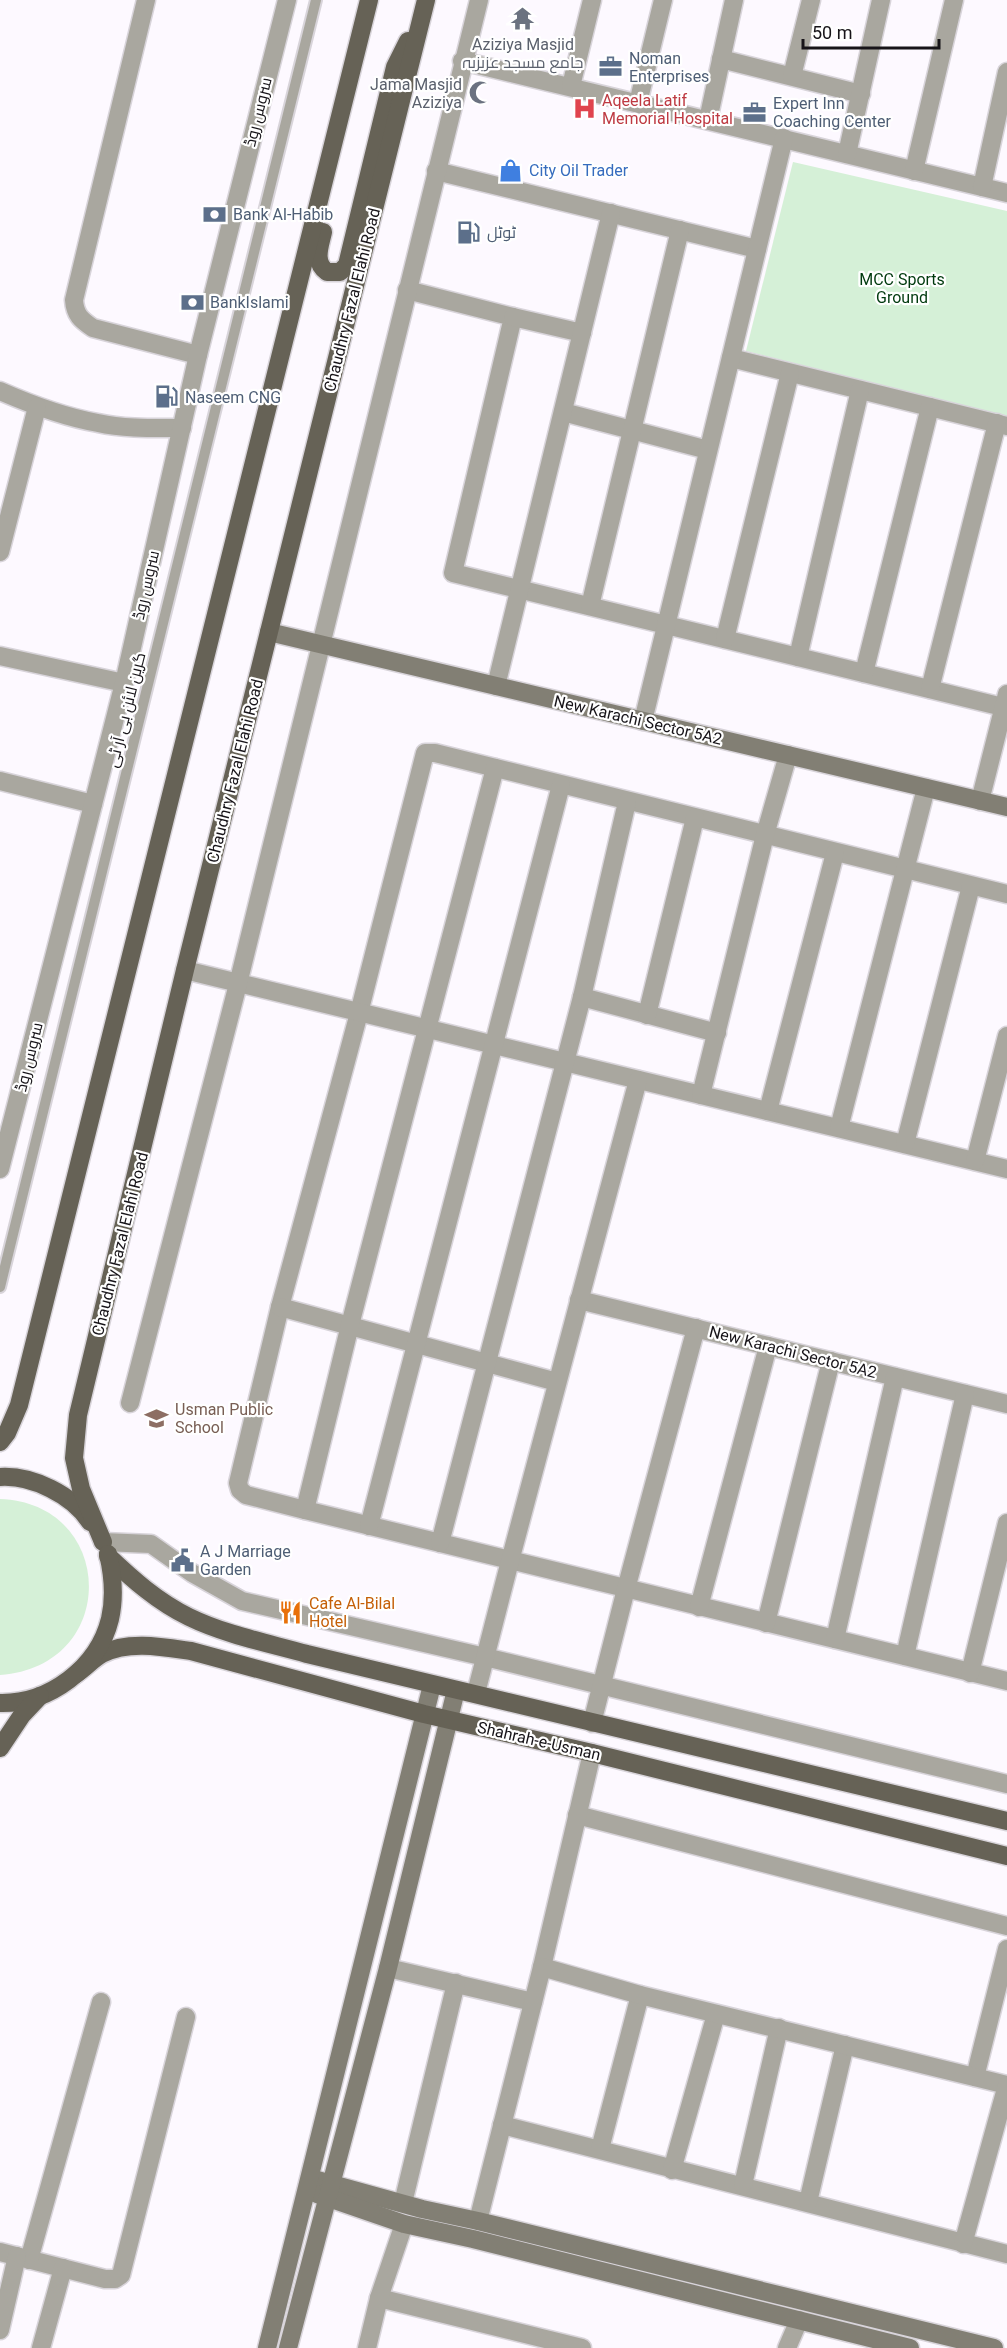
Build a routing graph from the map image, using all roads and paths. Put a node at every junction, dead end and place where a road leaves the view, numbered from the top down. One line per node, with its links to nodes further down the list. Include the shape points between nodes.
1 (146, 0): 33 (street, via 74,300 75,311 93,328)
2 (286, 0): 33 (street, سروس روڈ)
3 (316, 0): 93 (lane, گرین لائن بی آر ٹی)
4 (370, 0): 12 (main road, via 366,56 319,251 320,265 331,273 340,272 347,265 395,67); 107 (main road, via 19,1405)
5 (479, 0): 14 (street)
6 (592, 0): 17 (street)
7 (663, 0): 19 (street)
8 (734, 0): 13 (street)
9 (811, 0): 16 (street)
10 (881, 0): 18 (street)
11 (954, 0): 24 (street)
12 (425, 5): 49 (main road, Chaudhry Fazal Elahi Road)
13 (722, 59): 16 (street); 20 (street)
14 (462, 61): 17 (street); 23 (street)
15 (1007, 72): 25 (street)
16 (792, 76): 18 (street)
17 (571, 86): 19 (street)
18 (861, 94): 22 (street)
19 (638, 103): 20 (street)
20 (708, 120): 21 (street)
21 (784, 138): 22 (street); 29 (street)
22 (847, 154): 24 (street)
23 (436, 171): 27 (street); 30 (street)
24 (914, 171): 25 (street)
25 (982, 187): 26 (street)
26 (1007, 193)
27 (611, 213): 28 (street); 32 (street)
28 (680, 230): 29 (street); 43 (street)
29 (757, 249): 34 (street)
30 (407, 291): 31 (street); 51 (street)
31 (513, 317): 32 (street); 46 (street, via 453,573)
32 (582, 333): 40 (street)
33 (198, 355): 42 (street, سروس روڈ)
34 (730, 358): 35 (street); 44 (street)
35 (790, 373): 36 (street); 50 (street)
36 (860, 390): 39 (street); 53 (street)
37 (0, 391): 38 (street)
38 (37, 407): 42 (street, via 98,424); 45 (street)
39 (930, 407): 41 (street); 54 (street)
40 (562, 412): 43 (street); 46 (street)
41 (1002, 424): 57 (street)
42 (182, 428): 55 (street, سروس روڈ)
43 (632, 430): 44 (street); 47 (street)
44 (708, 450): 48 (street)
45 (0, 552)
46 (520, 589): 47 (street); 56 (street)
47 (590, 606): 48 (street)
48 (666, 625): 50 (street); 59 (street)
49 (269, 632): 51 (street, New Karachi Sector 5A2); 75 (main road, Chaudhry Fazal Elahi Road)
50 (725, 639): 53 (street)
51 (321, 645): 56 (street, New Karachi Sector 5A2); 76 (street)
52 (0, 656): 55 (street)
53 (798, 657): 54 (street)
54 (864, 673): 57 (street)
55 (124, 683): 67 (street, سروس روڈ)
56 (496, 686): 59 (street, New Karachi Sector 5A2)
57 (930, 689): 58 (street)
58 (1006, 703): 65 (street)
59 (643, 721): 60 (street, New Karachi Sector 5A2)
60 (788, 755): 64 (street, New Karachi Sector 5A2); 70 (street)
61 (495, 768): 63 (street); 78 (street, via 425,753); 80 (street)
62 (0, 781): 67 (street)
63 (561, 785): 66 (street); 83 (street)
64 (926, 788): 65 (street, New Karachi Sector 5A2); 72 (street)
65 (980, 801): 68 (street, New Karachi Sector 5A2)
66 (627, 802): 69 (street); 77 (street)
67 (93, 804): 91 (street, سروس روڈ)
68 (1007, 807)
69 (695, 818): 70 (street); 79 (street)
70 (765, 835): 71 (street); 81 (street)
71 (835, 853): 72 (street); 87 (street)
72 (904, 870): 73 (street); 88 (street)
73 (971, 886): 74 (street); 89 (street)
74 (1007, 894)
75 (185, 970): 76 (street); 113 (main road, Chaudhry Fazal Elahi Road, via 78,1415 74,1458 81,1489)
76 (238, 984): 78 (street); 105 (street)
77 (582, 997): 79 (street); 84 (street)
78 (360, 1013): 80 (street); 95 (street)
79 (647, 1015): 81 (street)
80 (427, 1029): 83 (street); 96 (street)
81 (717, 1033): 86 (street)
82 (1007, 1036): 90 (street)
83 (495, 1045): 84 (street); 98 (street)
84 (565, 1062): 85 (street); 101 (street)
85 (638, 1080): 86 (street); 94 (street)
86 (701, 1095): 87 (street)
87 (768, 1111): 88 (street)
88 (839, 1128): 89 (street)
89 (905, 1144): 90 (street)
90 (975, 1161): 92 (street)
91 (0, 1169)
92 (1007, 1169)
93 (0, 1287)
94 (579, 1299): 97 (street, New Karachi Sector 5A2); 103 (street)
95 (280, 1307): 96 (street); 109 (street, via 238,1483 246,1495)
96 (350, 1325): 98 (street); 109 (street)
97 (696, 1328): 99 (street, New Karachi Sector 5A2); 115 (street)
98 (418, 1343): 101 (street); 111 (street)
99 (768, 1346): 100 (street, New Karachi Sector 5A2); 116 (street)
100 (831, 1361): 102 (street, New Karachi Sector 5A2); 117 (street)
101 (488, 1362): 103 (street); 112 (street)
102 (895, 1377): 104 (street, New Karachi Sector 5A2); 118 (street)
103 (557, 1382): 114 (street)
104 (965, 1394): 106 (street, New Karachi Sector 5A2); 120 (street)
105 (130, 1403)
106 (1007, 1404)
107 (0, 1442)
108 (0, 1477): 113 (main road, via 36,1482 64,1496 87,1516)
109 (304, 1510): 111 (street)
110 (1007, 1523): 121 (street)
111 (369, 1526): 112 (street)
112 (440, 1543): 114 (street)
113 (106, 1549): 119 (street, via 151,1544 242,1601); 122 (main road, via 114,1588 110,1620 97,1649); 124 (main road, Shahrah-e-Usman, via 131,1578 188,1617 307,1654)
114 (510, 1561): 115 (street); 119 (street)
115 (626, 1589): 116 (street); 125 (street)
116 (699, 1607): 117 (street)
117 (766, 1623): 118 (street)
118 (835, 1640): 120 (street)
119 (485, 1656): 125 (street); 127 (street)
120 (905, 1656): 121 (street)
121 (970, 1673): 123 (street)
122 (76, 1674): 128 (main road); 130 (main road, Shahrah-e-Usman, via 103,1653 161,1646)
123 (1007, 1682)
124 (432, 1684): 126 (main road, Shahrah-e-Usman); 130 (street)
125 (602, 1684): 132 (street); 135 (street)
126 (456, 1690): 127 (main road, Shahrah-e-Usman); 131 (street)
127 (477, 1694): 132 (main road, Shahrah-e-Usman)
128 (40, 1696): 129 (main road); 133 (main road)
129 (0, 1703)
130 (424, 1714): 131 (main road, Shahrah-e-Usman); 156 (street)
131 (448, 1719): 134 (main road, Shahrah-e-Usman); 142 (street)
132 (592, 1722): 137 (main road, Shahrah-e-Usman)
133 (0, 1748)
134 (592, 1753): 136 (street); 138 (main road, Shahrah-e-Usman)
135 (1007, 1784)
136 (577, 1815): 139 (street); 141 (street)
137 (1007, 1821)
138 (1007, 1856)
139 (1007, 1926)
140 (1007, 1949): 151 (street)
141 (542, 1967): 144 (street); 146 (street)
142 (388, 1968): 143 (street); 158 (street)
143 (456, 1983): 146 (street); 160 (street)
144 (640, 1995): 147 (street); 154 (street)
145 (101, 2002): 165 (street)
146 (533, 2002): 153 (street)
147 (716, 2014): 149 (street); 155 (street)
148 (186, 2017): 166 (street, via 121,2275 105,2279)
149 (779, 2028): 150 (street); 157 (street)
150 (845, 2045): 151 (street); 159 (street)
151 (975, 2077): 152 (street)
152 (1007, 2085): 163 (street)
153 (502, 2125): 154 (street); 161 (street)
154 (600, 2149): 155 (street)
155 (672, 2170): 157 (street)
156 (308, 2184): 158 (street); 172 (street)
157 (743, 2185): 159 (street)
158 (330, 2191): 160 (street); 162 (street); 173 (street)
159 (808, 2202): 163 (street)
160 (402, 2203): 161 (street)
161 (478, 2220): 178 (street)
162 (404, 2224): 167 (street); 168 (street)
163 (963, 2244): 164 (street)
164 (1007, 2254)
165 (15, 2256): 166 (street); 169 (street)
166 (63, 2268): 171 (street)
167 (379, 2298): 174 (street); 175 (street)
168 (799, 2320): 170 (street); 176 (street)
169 (0, 2330)
170 (871, 2344): 177 (street)
171 (40, 2348)
172 (267, 2348)
173 (288, 2348)
174 (367, 2348)
175 (582, 2348)
176 (787, 2348)
177 (910, 2348)
178 (994, 2348)

